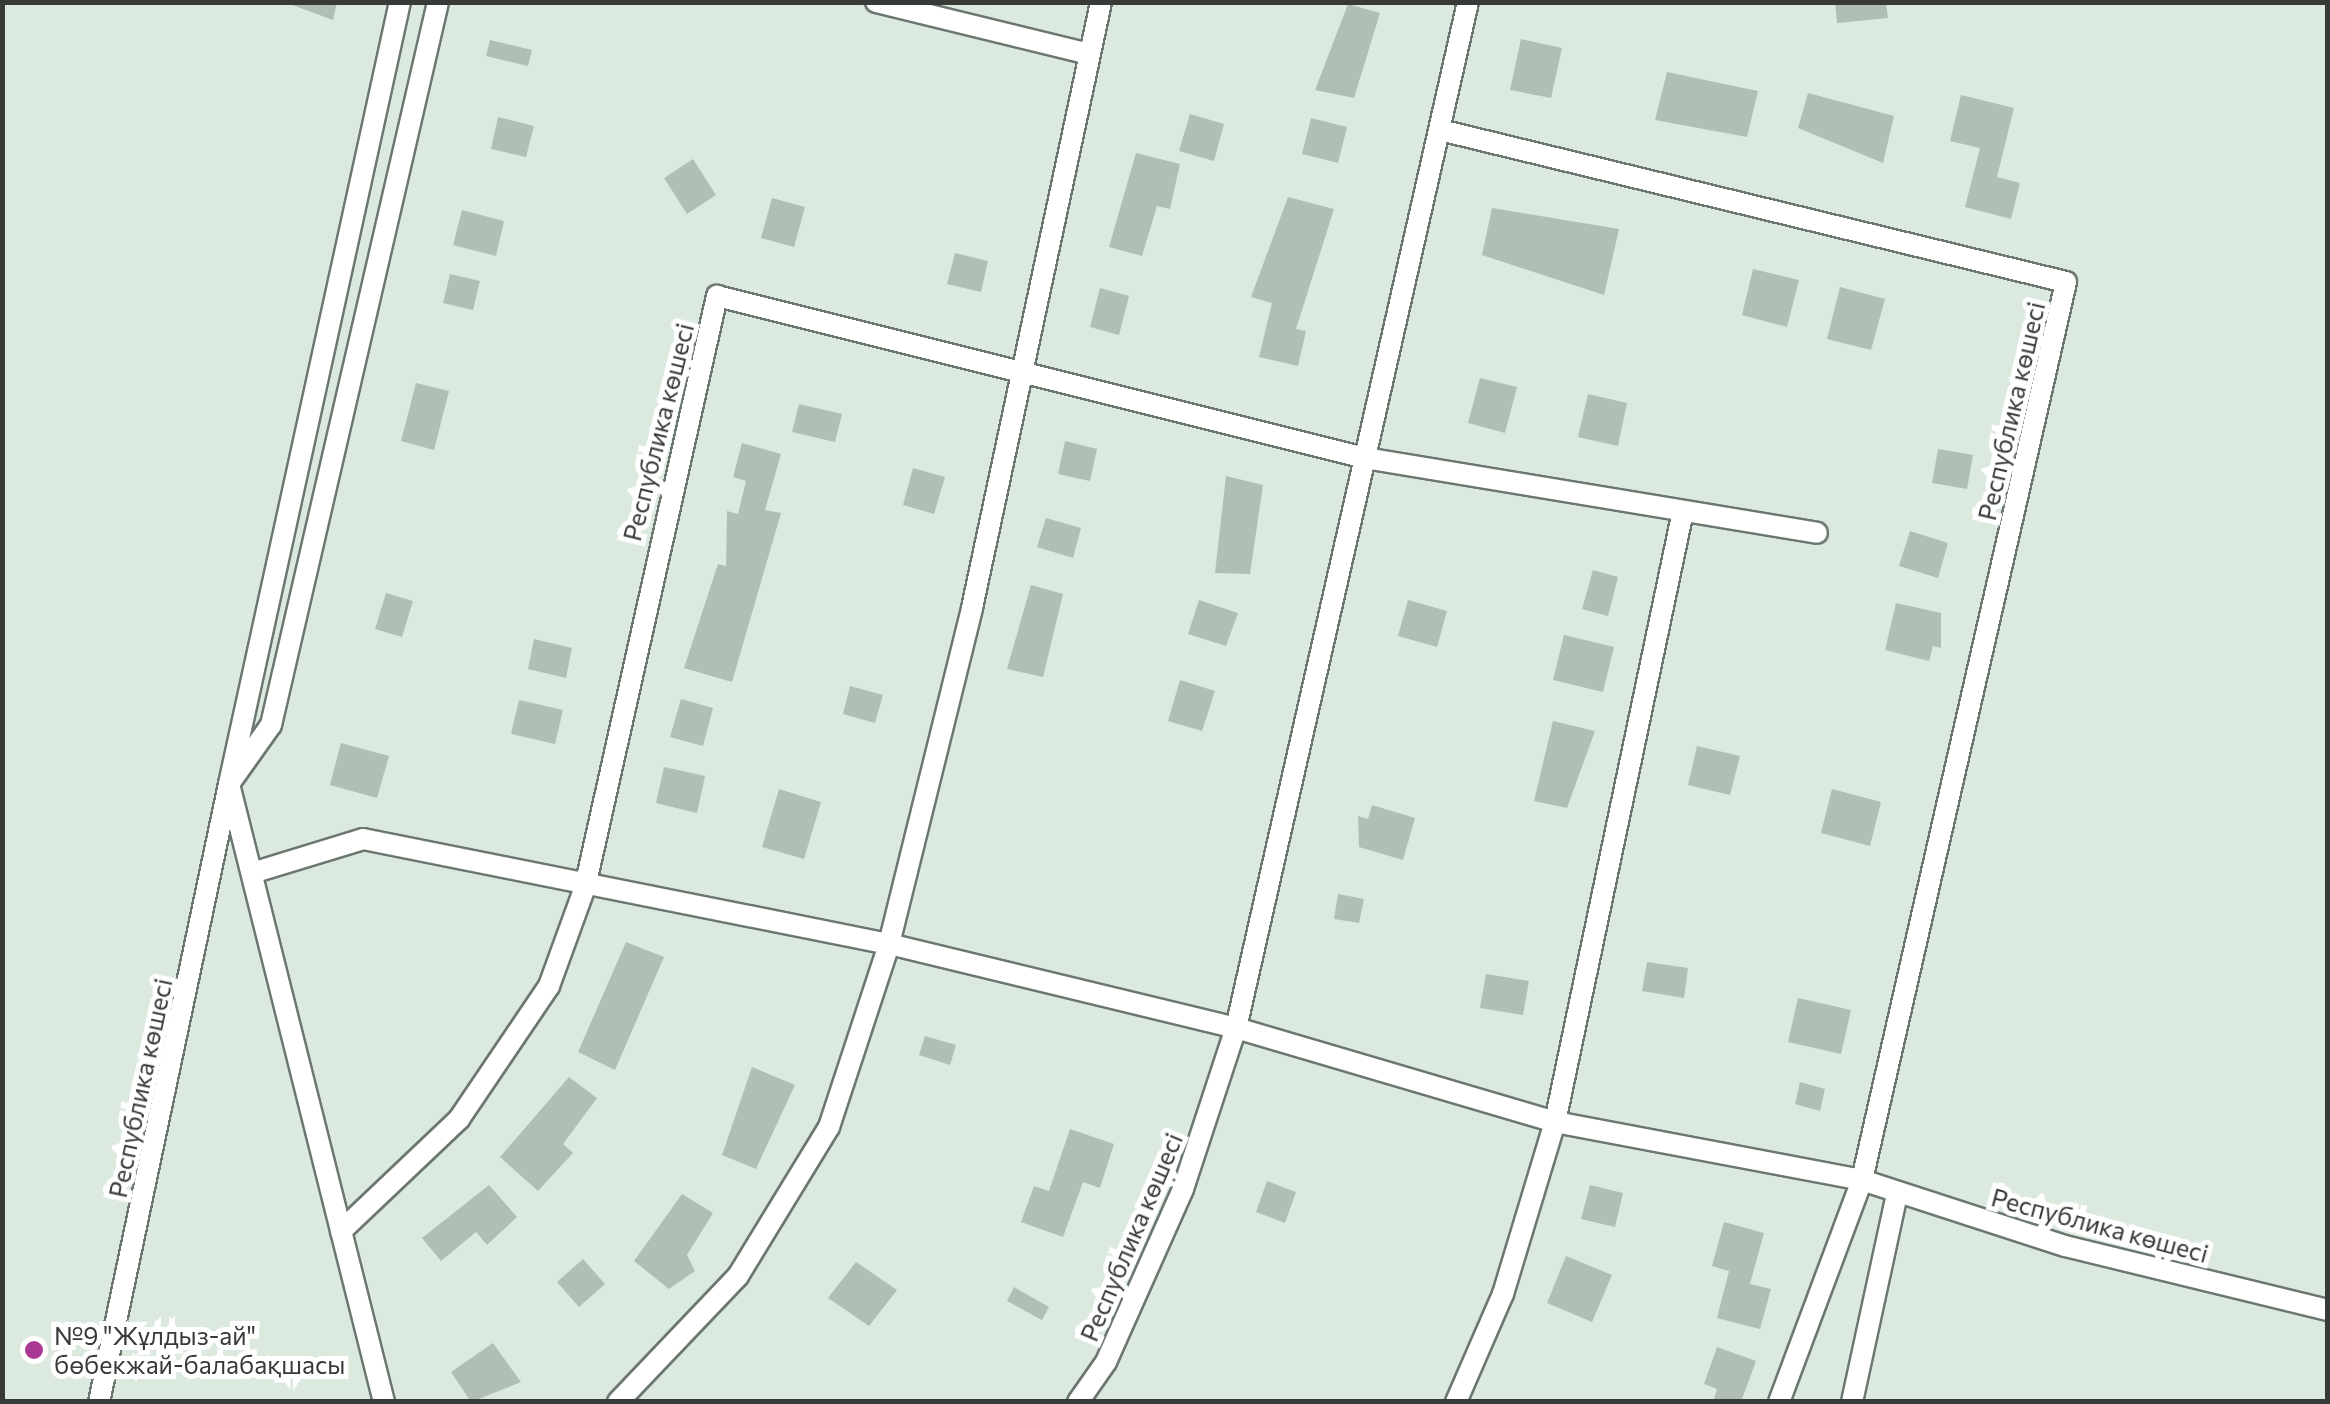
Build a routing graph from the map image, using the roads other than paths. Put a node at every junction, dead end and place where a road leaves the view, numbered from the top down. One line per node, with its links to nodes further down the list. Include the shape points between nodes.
1 (400, 2): 12 (street)
2 (438, 2): 12 (street, Республика көшесі, via 272,725)
3 (876, 2): 6 (street)
4 (1101, 2): 6 (street)
5 (1468, 2): 7 (street, Республика көшесі)
6 (1089, 54): 8 (street)
7 (1440, 130): 9 (street, Республика көшесі); 18 (street, Республика көшесі, via 2066,282)
8 (1022, 369): 9 (street, Республика көшесі); 14 (street, Республика көшесі, via 717,296); 15 (street)
9 (1365, 458): 10 (street, Республика көшесі); 16 (street, Республика көшесі)
10 (1682, 510): 11 (street, Республика көшесі); 17 (street)
11 (1817, 533)
12 (229, 784): 13 (street); 22 (street, Республика көшесі)
13 (252, 873): 14 (street, Республика көшесі, via 363,838); 20 (street)
14 (585, 887): 15 (street, Республика көшесі); 20 (street, Республика көшесі, via 549,986 459,1119)
15 (889, 944): 16 (street, Республика көшесі); 24 (street, via 829,1128 738,1276)
16 (1236, 1028): 17 (street, Республика көшесі); 25 (street, Республика көшесі, via 1183,1188 1106,1362)
17 (1555, 1122): 18 (street, Республика көшесі); 26 (street, via 1503,1294)
18 (1862, 1180): 19 (street, Республика көшесі); 27 (street, Республика көшесі)
19 (1897, 1193): 21 (street, Республика көшесі, via 2065,1246); 28 (street)
20 (342, 1232): 23 (street)
21 (2328, 1310)
22 (100, 1402)
23 (384, 1402)
24 (618, 1402)
25 (1078, 1402)
26 (1456, 1402)
27 (1779, 1402)
28 (1852, 1402)

